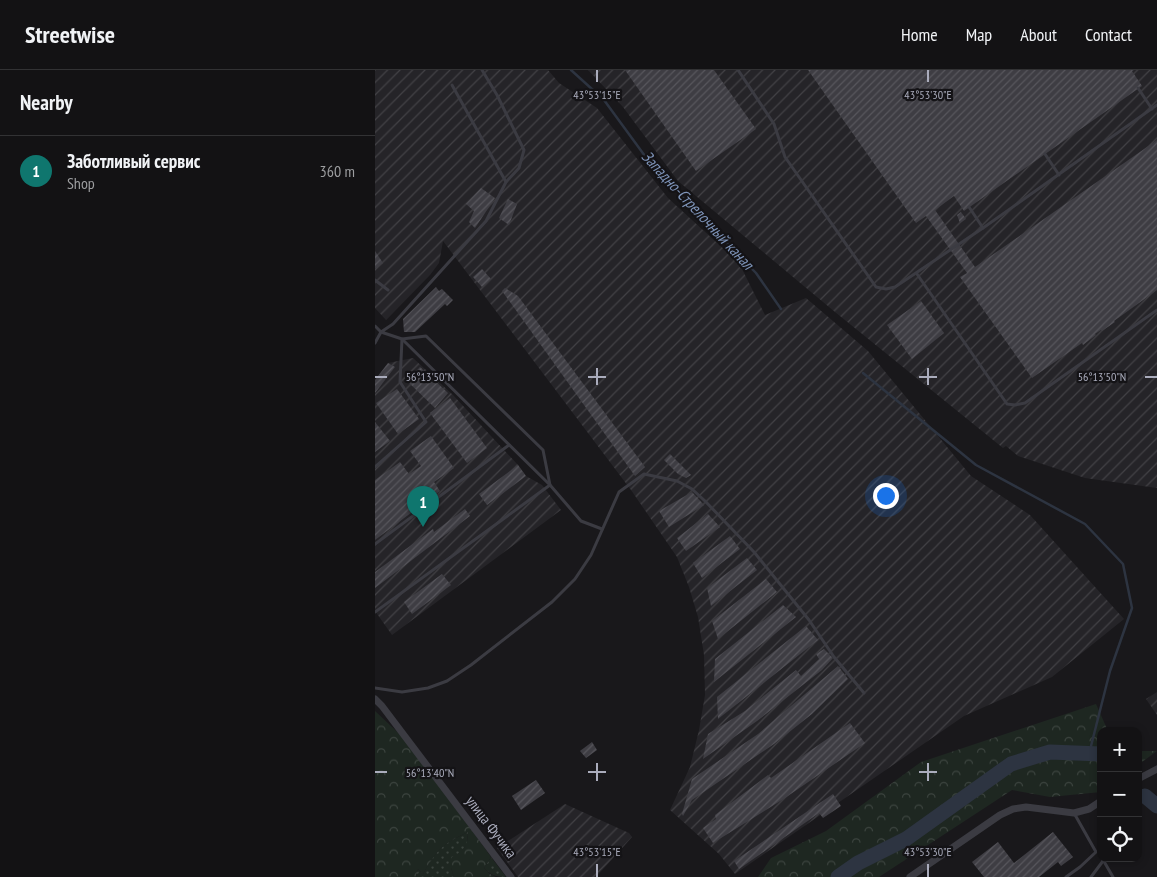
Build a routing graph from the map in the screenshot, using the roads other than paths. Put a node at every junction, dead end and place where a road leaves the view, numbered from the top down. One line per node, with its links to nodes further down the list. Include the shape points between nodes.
1 (482, 70): 9 (lane, via 525,150 519,168)
2 (738, 70): 12 (lane, via 774,124 785,157 876,287 895,287)
3 (452, 85): 9 (lane)
4 (1138, 88): 6 (lane)
5 (1157, 105): 6 (lane)
6 (1152, 109): 8 (lane)
7 (1045, 154): 8 (lane)
8 (1059, 175): 11 (lane)
9 (506, 182): 17 (lane, via 486,221 393,324)
10 (969, 207): 11 (lane)
11 (983, 228): 12 (lane)
12 (917, 274): 15 (lane, via 1007,404 1025,402)
13 (375, 280): 14 (lane)
14 (388, 290)
15 (1157, 310)
16 (375, 326): 17 (lane)
17 (381, 332): 18 (lane); 19 (lane)
18 (402, 339): 20 (lane); 21 (lane, via 400,382 426,422); 22 (lane, via 426,336 543,450)
19 (375, 343)
20 (509, 445): 22 (lane); 24 (lane)
21 (375, 467)
22 (550, 485): 23 (lane, via 581,521); 25 (lane)
23 (603, 529): 26 (lane, via 575,579 552,602 471,665 447,681 428,688 402,692); 27 (lane, via 619,492 644,474 677,481 692,489 754,552)
24 (375, 544)
25 (375, 612)
26 (375, 688)
27 (864, 693)
28 (375, 699): 36 (street, улица Фучика)
29 (1157, 769): 30 (street)
30 (1142, 777)
31 (1097, 804): 32 (street)
32 (1074, 813): 33 (lane); 37 (street, via 1026,807 1013,809)
33 (1096, 852): 38 (lane)
34 (1100, 862): 39 (lane)
35 (1104, 862): 40 (lane)
36 (511, 877)
37 (910, 877)
38 (1066, 877)
39 (1091, 877)
40 (1113, 877)

